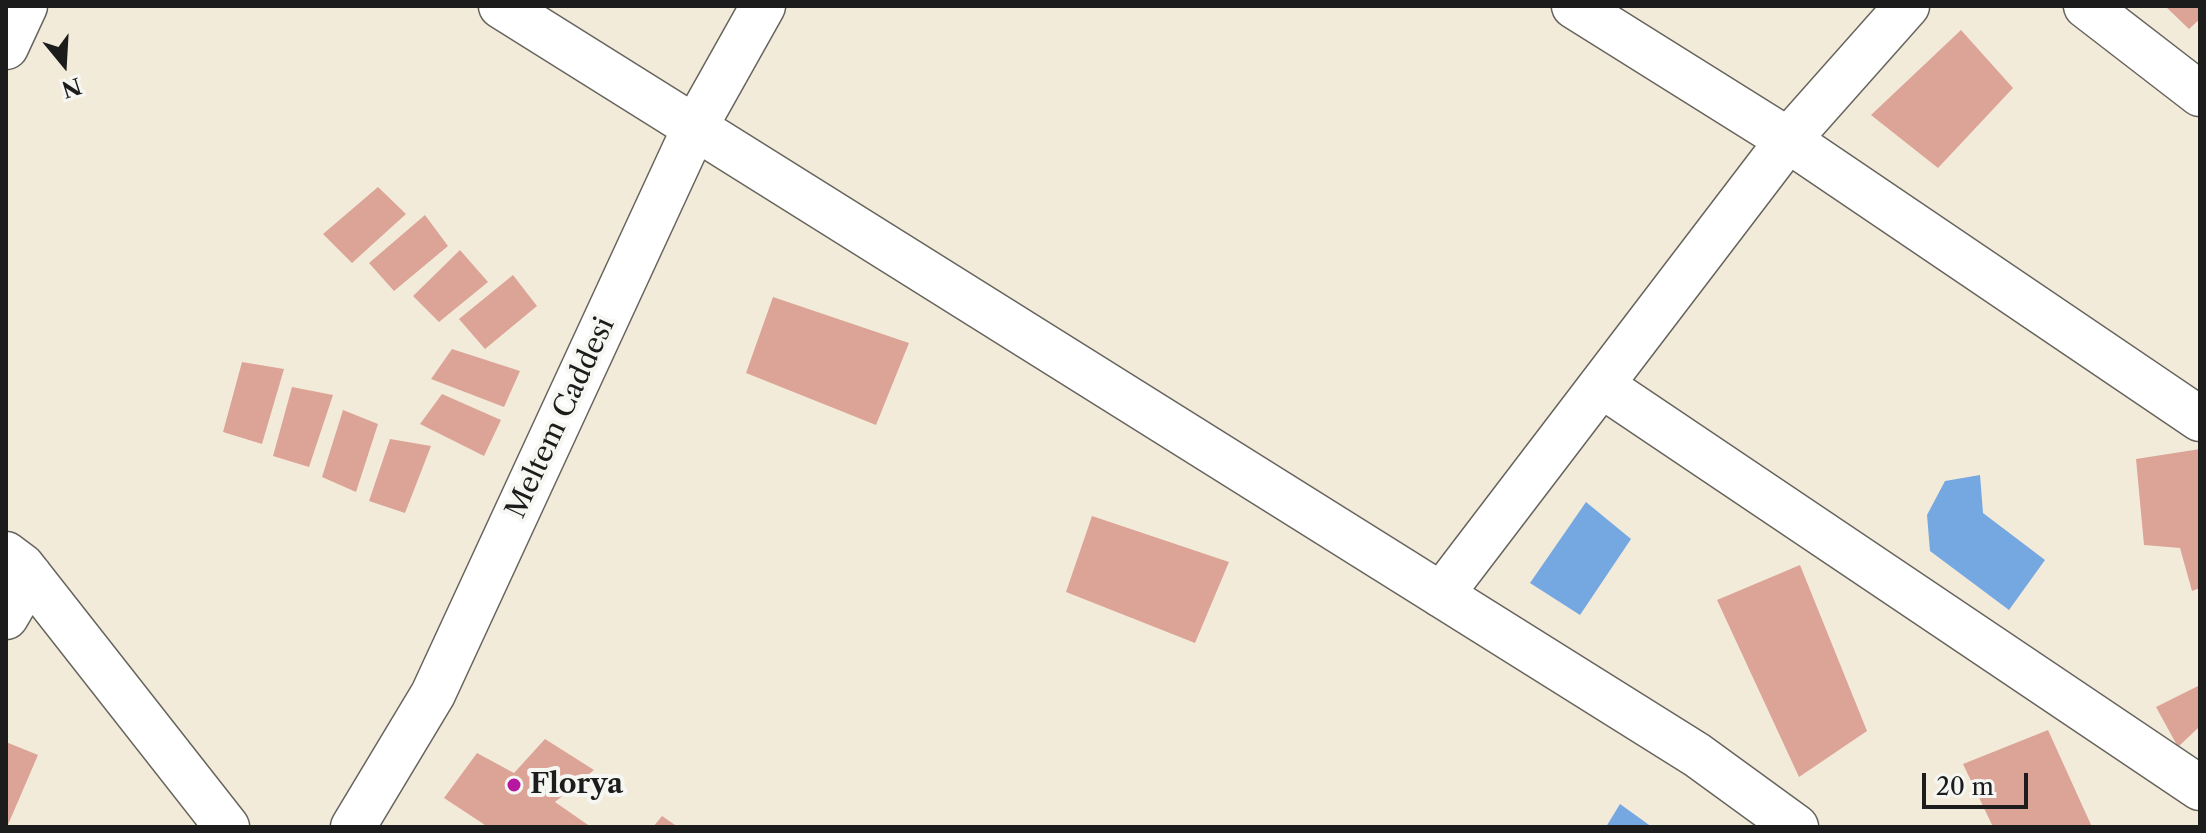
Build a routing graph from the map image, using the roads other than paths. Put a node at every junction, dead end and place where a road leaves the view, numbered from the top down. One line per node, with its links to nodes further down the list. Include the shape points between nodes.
1 (25, 6): 7 (street)
2 (501, 6): 9 (street)
3 (763, 6): 9 (street, Meltem Caddesi)
4 (1574, 6): 10 (street)
5 (1907, 6): 10 (street)
6 (2086, 6): 8 (street)
7 (6, 47)
8 (2200, 94)
9 (694, 129): 14 (street); 18 (street, Meltem Caddesi, via 433,694)
10 (1788, 140): 11 (street); 12 (street)
11 (1601, 385): 14 (street); 16 (street)
12 (2200, 419)
13 (18, 565): 15 (street); 17 (street)
14 (1441, 595): 19 (street, via 1697,755)
15 (6, 617)
16 (2200, 788)
17 (227, 827)
18 (353, 827)
19 (1796, 827)

